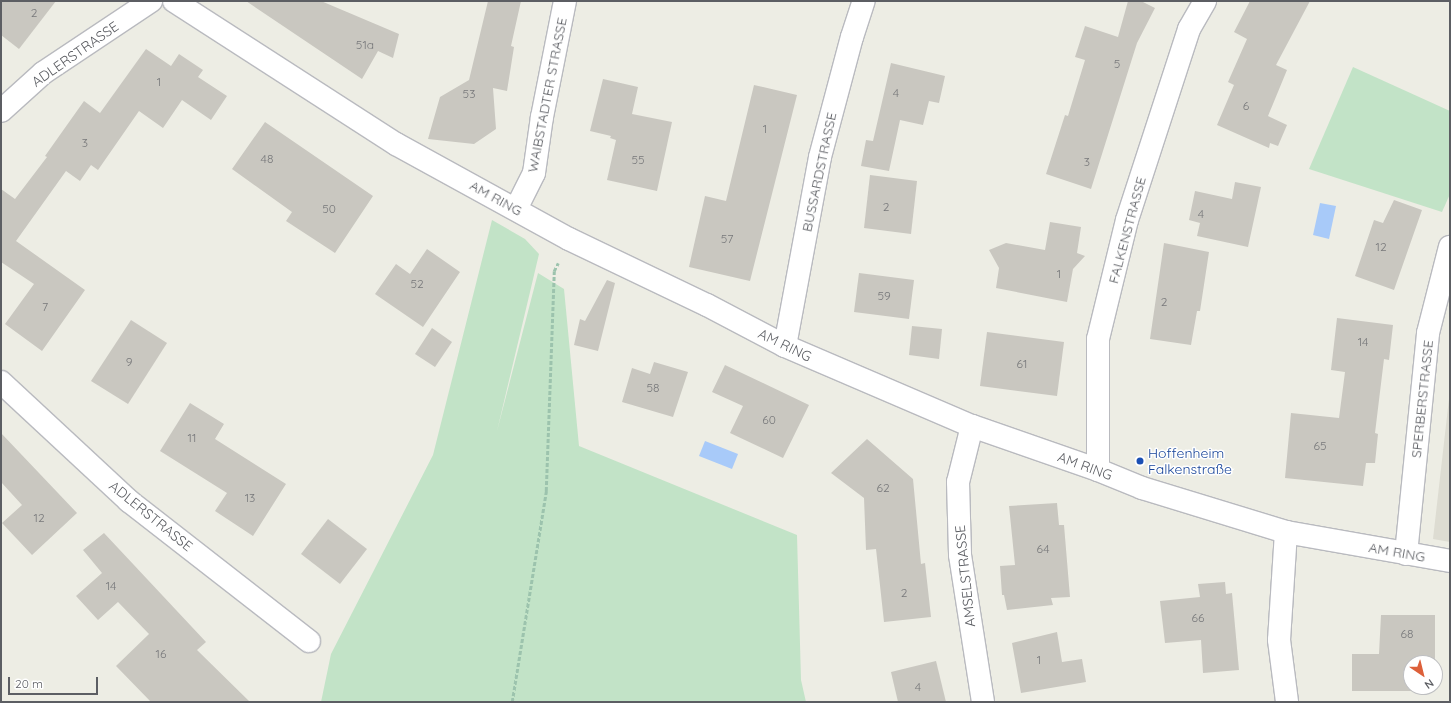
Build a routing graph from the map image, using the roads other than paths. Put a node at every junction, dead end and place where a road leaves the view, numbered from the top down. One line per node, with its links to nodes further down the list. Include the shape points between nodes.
1 (151, 1): 6 (street, ADLERSTRASSE, via 43,73)
2 (174, 1): 7 (street, AM RING, via 396,144)
3 (565, 1): 7 (street, WAIBSTADTER STRASSE, via 542,117 534,173)
4 (864, 1): 9 (street, BUSSARDSTRASSE, via 820,157)
5 (1205, 1): 12 (street, FALKENSTRASSE, via 1189,28 1127,220 1098,339)
6 (1, 111)
7 (516, 209): 9 (street, AM RING, via 569,239 708,305)
8 (1450, 247): 14 (street, SPERBERSTRASSE, via 1428,333)
9 (785, 346): 11 (street, AM RING)
10 (1, 382): 16 (street, ADLERSTRASSE, via 129,501)
11 (972, 426): 12 (street, AM RING); 17 (street, AMSELSTRASSE, via 958,482 960,555)
12 (1098, 470): 13 (street, AM RING, via 1142,488)
13 (1286, 532): 14 (street, AM RING); 18 (street, via 1278,640)
14 (1406, 554): 15 (street, AM RING)
15 (1450, 561)
16 (309, 641)
17 (983, 702)
18 (1287, 702)

